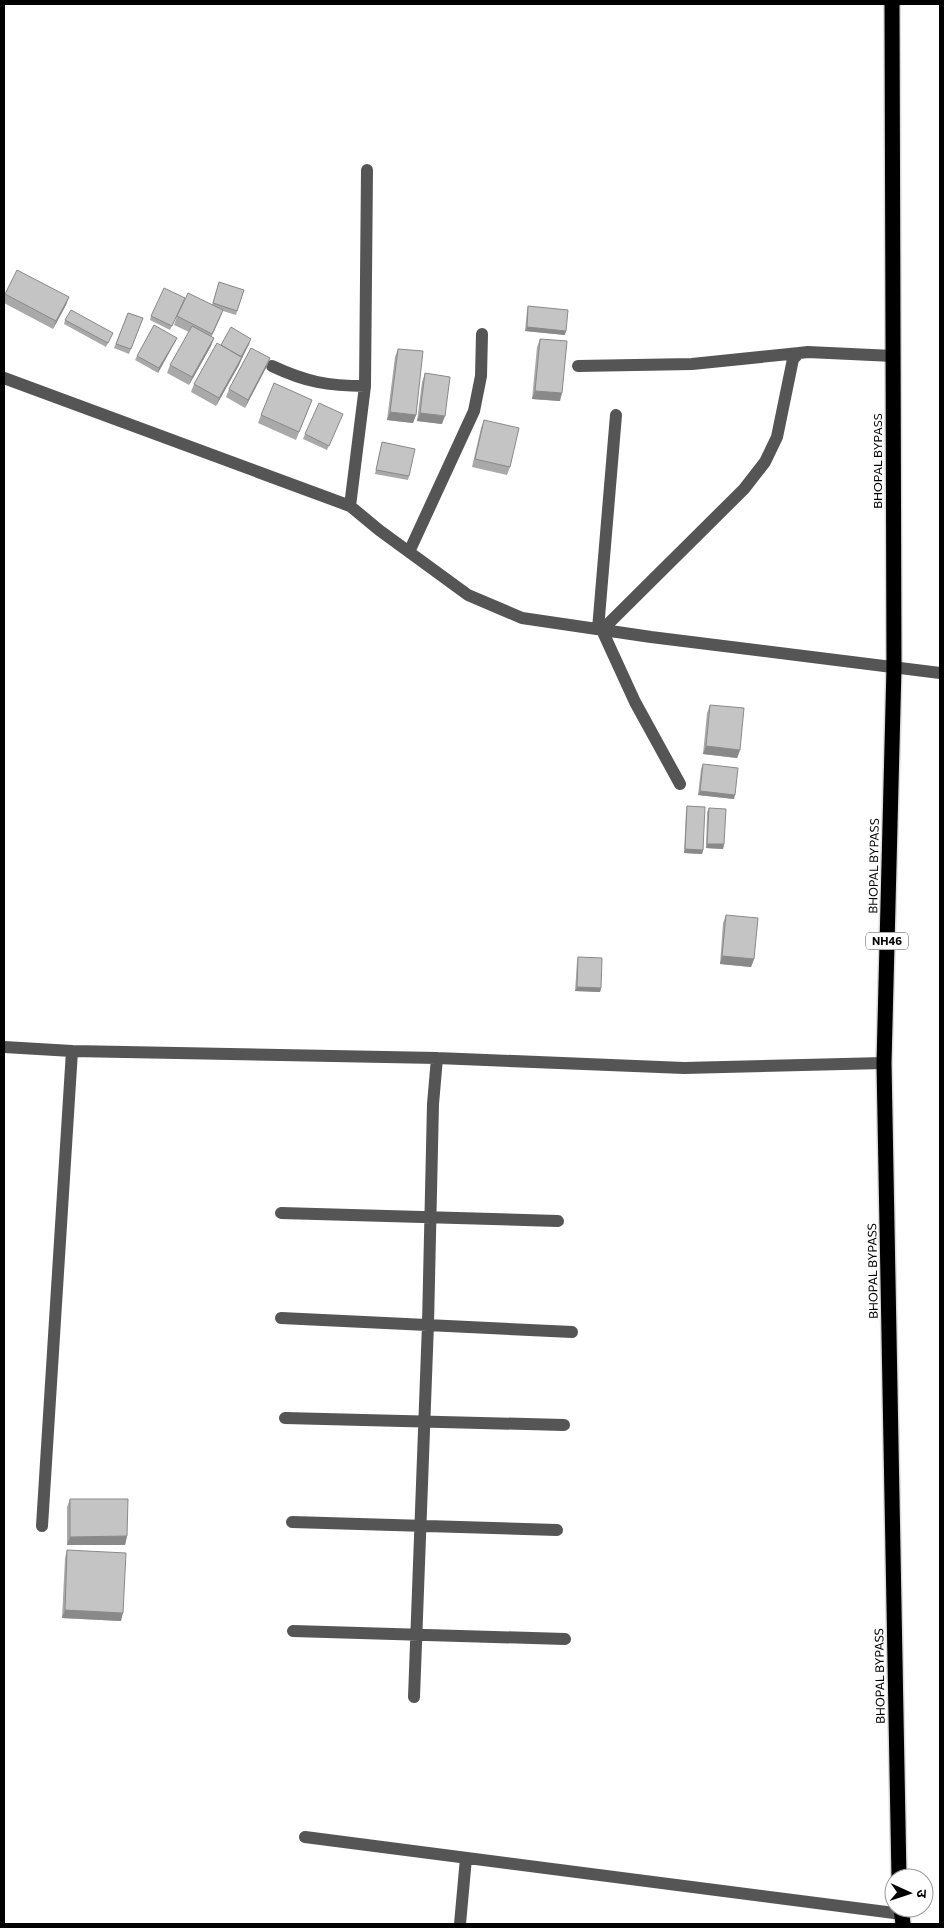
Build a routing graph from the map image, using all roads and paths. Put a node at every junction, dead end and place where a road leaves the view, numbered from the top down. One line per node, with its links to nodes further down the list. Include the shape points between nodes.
1 (892, 4): 5 (highway, BHOPAL BYPASS / NH46)
2 (367, 170): 9 (street)
3 (482, 334): 12 (street, via 481,376 474,411)
4 (799, 353): 5 (street); 7 (street, via 692,364); 13 (street, via 792,359 779,428 765,462 744,489)
5 (893, 356): 14 (highway, BHOPAL BYPASS / NH46)
6 (272, 366): 9 (street, via 310,382)
7 (578, 366)
8 (4, 378): 11 (street)
9 (366, 386): 11 (street)
10 (616, 415): 13 (street)
11 (350, 506): 12 (street)
12 (409, 552): 13 (street, via 468,595 502,611 532,620)
13 (600, 630): 14 (street); 16 (street)
14 (894, 667): 15 (street); 20 (highway, BHOPAL BYPASS / NH46)
15 (940, 673)
16 (680, 784)
17 (4, 1047): 18 (street)
18 (72, 1051): 19 (street); 31 (street)
19 (437, 1058): 20 (street, via 684,1068); 22 (street)
20 (884, 1063): 40 (highway, BHOPAL BYPASS / NH46)
21 (281, 1213): 22 (street)
22 (431, 1217): 23 (street); 25 (street)
23 (558, 1221)
24 (281, 1318): 25 (street)
25 (428, 1324): 26 (street); 28 (street)
26 (572, 1332)
27 (285, 1418): 28 (street)
28 (425, 1422): 29 (street); 32 (street)
29 (564, 1425)
30 (292, 1522): 32 (street)
31 (42, 1526)
32 (421, 1526): 33 (street); 35 (street)
33 (557, 1530)
34 (293, 1631): 35 (street)
35 (418, 1636): 36 (street); 37 (street)
36 (565, 1639)
37 (414, 1697)
38 (304, 1837): 39 (street)
39 (466, 1858): 41 (street); 42 (street)
40 (899, 1868)
41 (884, 1913)
42 (460, 1924)

